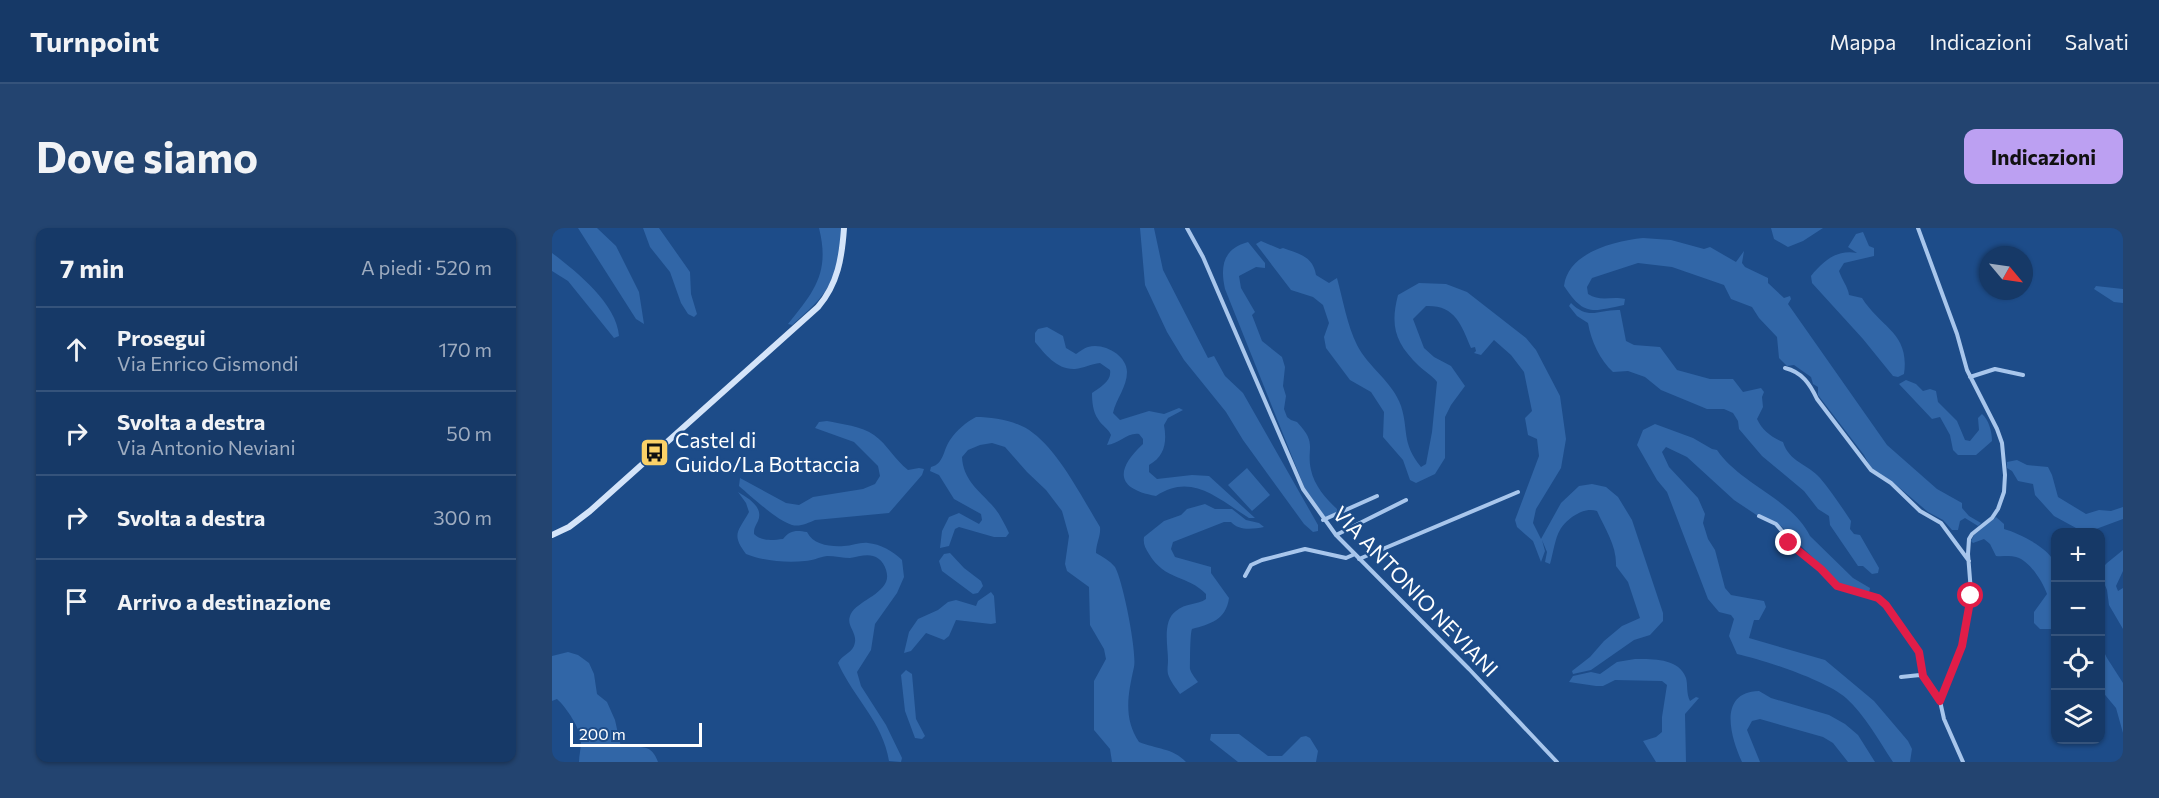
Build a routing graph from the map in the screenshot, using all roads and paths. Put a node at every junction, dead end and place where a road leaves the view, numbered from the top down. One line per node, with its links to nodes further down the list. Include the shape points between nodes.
1 (844, 228): 12 (street, via 836,278 818,307 590,511)
2 (1187, 228): 11 (street, VIA ANTONIO NEVIANI, via 1303,489)
3 (1918, 228): 6 (street)
4 (1785, 368): 16 (street, via 1798,372 1813,389 1871,470 1920,511 1941,523)
5 (2023, 375): 6 (street, via 1995,369)
6 (1970, 377): 16 (street, via 2002,443 2005,478 1998,509 1970,538)
7 (1518, 492): 15 (street)
8 (1377, 496): 11 (street)
9 (1406, 500): 13 (street)
10 (1759, 516): 18 (street, via 1776,524 1789,543 1837,586 1878,598 1886,605 1919,652)
11 (1323, 520): 13 (street, VIA ANTONIO NEVIANI)
12 (552, 535)
13 (1336, 535): 14 (street, VIA ANTONIO NEVIANI)
14 (1355, 554): 15 (street, VIA ANTONIO NEVIANI); 17 (street, via 1346,558 1305,549 1262,560 1251,565)
15 (1359, 559): 21 (street, VIA ANTONIO NEVIANI)
16 (1969, 561): 20 (street, via 1971,592 1965,637)
17 (1245, 576)
18 (1923, 676): 19 (street); 20 (street)
19 (1901, 677)
20 (1940, 701): 22 (street)
21 (1557, 762)
22 (1963, 762)

